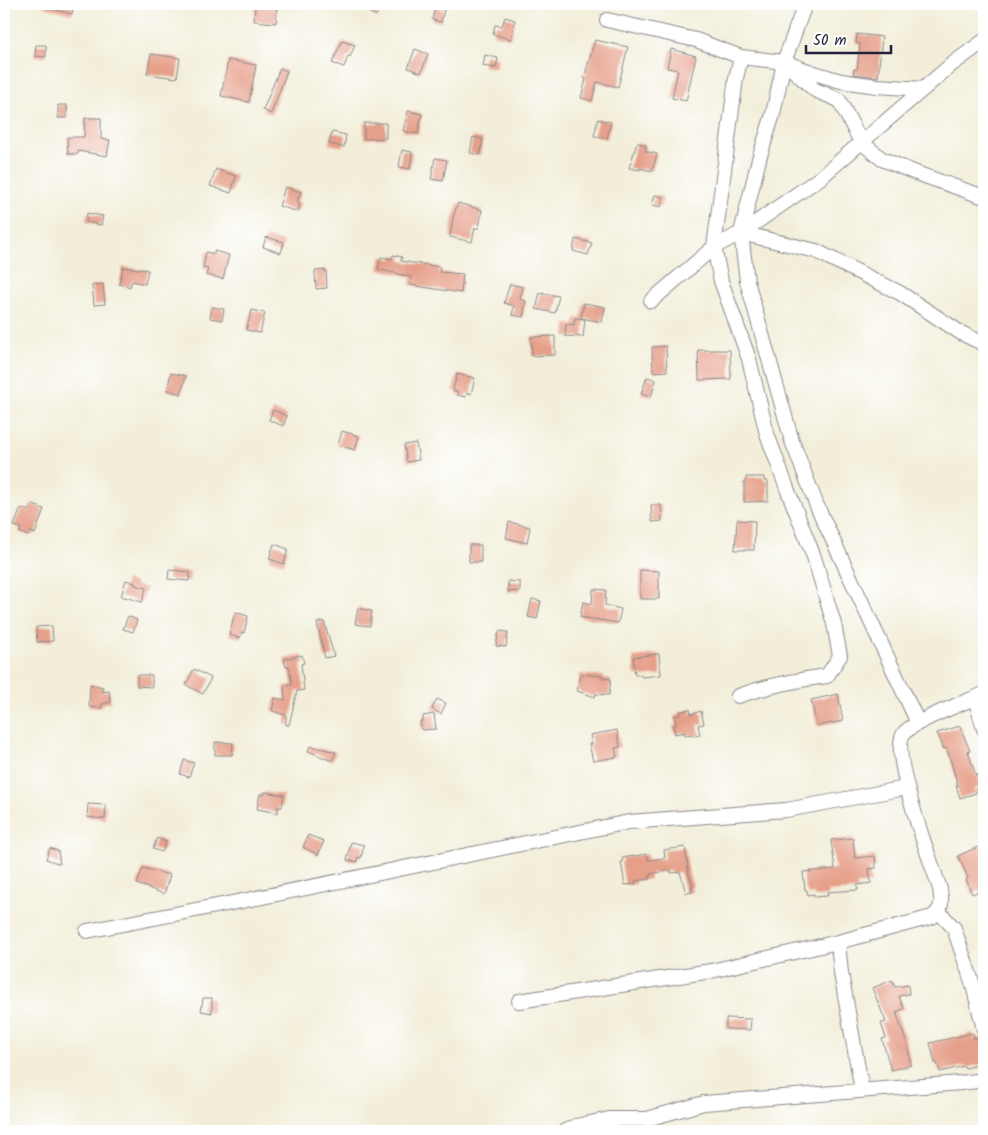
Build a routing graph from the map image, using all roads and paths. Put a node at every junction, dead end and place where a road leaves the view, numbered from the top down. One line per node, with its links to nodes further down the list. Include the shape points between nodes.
1 (805, 4): 5 (street)
2 (607, 20): 4 (street, via 696,40)
3 (984, 41): 6 (street)
4 (741, 57): 5 (street); 10 (street)
5 (784, 62): 6 (street, via 841,82); 7 (street, via 815,90 839,100); 9 (street)
6 (924, 88): 7 (street)
7 (861, 142): 8 (street, via 882,159); 9 (street, via 820,178)
8 (984, 197)
9 (741, 233): 10 (street); 12 (street, via 816,251 900,293 961,333); 15 (street, via 747,281 792,441 817,506)
10 (714, 246): 11 (street); 13 (street, via 721,281 749,358 768,434 814,557 840,656 827,676)
11 (651, 301)
12 (984, 344)
13 (738, 696)
14 (980, 696): 15 (street); 16 (street)
15 (918, 723): 17 (street, via 904,733 900,746)
16 (984, 728)
17 (906, 788): 18 (street, via 940,889 942,903); 19 (street, via 786,810 629,822 242,902)
18 (939, 912): 20 (street, via 932,917); 22 (street, via 954,928)
19 (87, 930)
20 (838, 942): 21 (street, via 711,971); 24 (street)
21 (519, 1001)
22 (984, 1028)
23 (984, 1080): 24 (street)
24 (862, 1090): 25 (street, via 704,1103 647,1119 609,1119)
25 (564, 1131)

